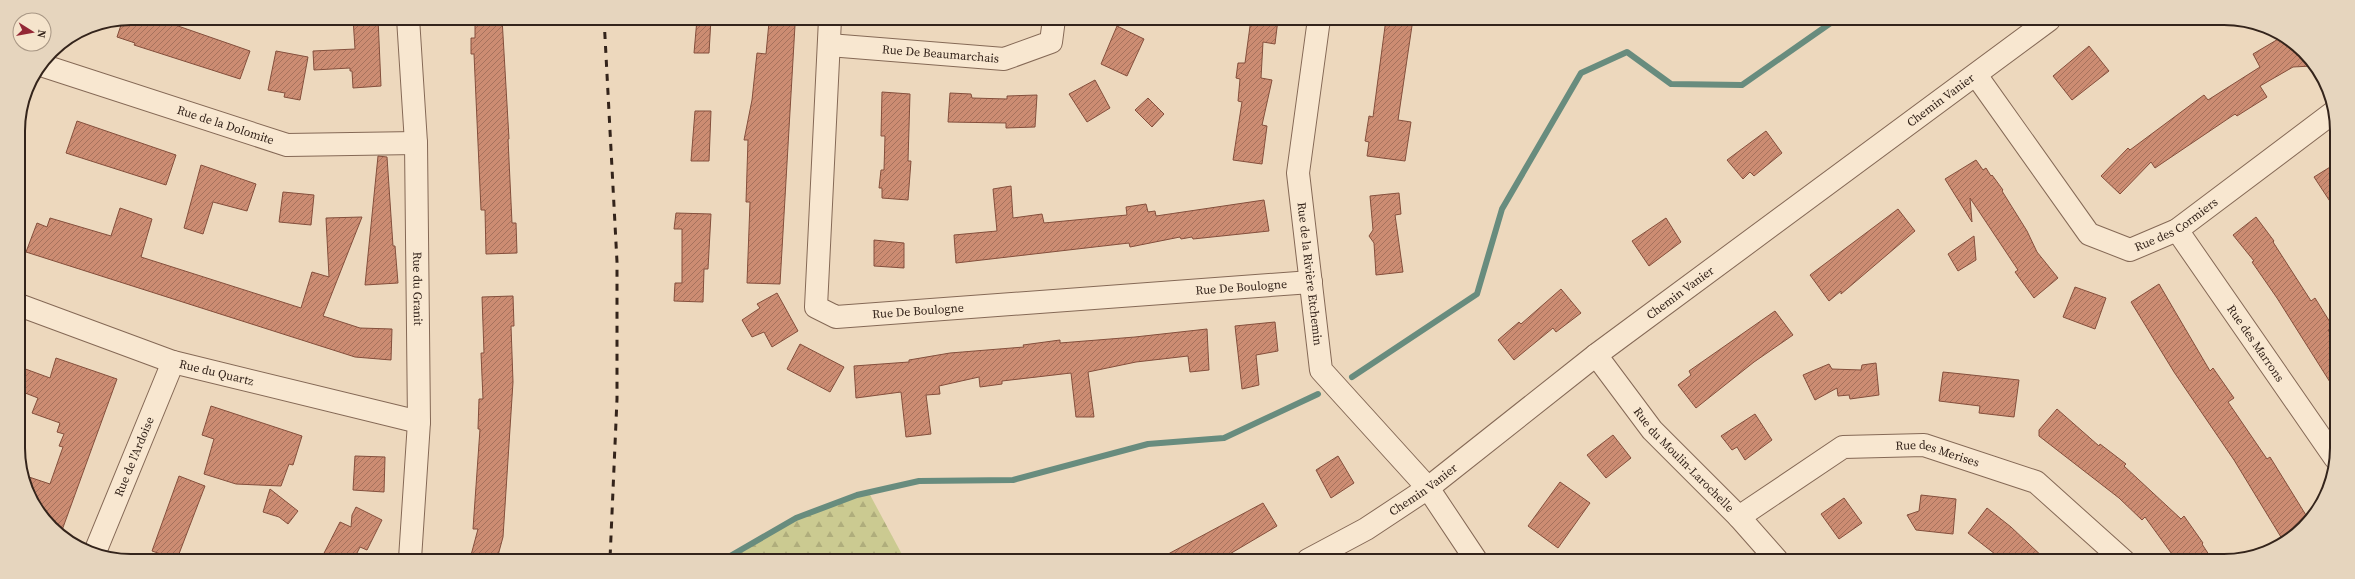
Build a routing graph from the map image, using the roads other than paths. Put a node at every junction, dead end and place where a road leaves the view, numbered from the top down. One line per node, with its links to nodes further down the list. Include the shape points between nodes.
1 (408, 25): 10 (street, Rue du Granit)
2 (830, 25): 6 (street, Rue De Boulogne)
3 (1053, 25): 6 (street, Rue De Beaumarchais, via 1051,42 1004,59)
4 (1318, 25): 12 (street, Rue de la Rivière Etchemin, via 1298,173)
5 (2042, 25): 8 (street, Chemin Vanier)
6 (829, 45): 12 (street, Rue De Boulogne, via 816,307 836,317)
7 (46, 67): 10 (street, Rue de la Dolomite, via 287,144)
8 (1976, 75): 11 (street, Rue des Cormiers, via 2089,234 2130,250); 14 (street, Chemin Vanier)
9 (2329, 116): 11 (street, Rue des Cormiers)
10 (416, 143): 16 (street, Rue du Granit)
11 (2177, 230): 17 (street, Rue des Marrons)
12 (1311, 282): 18 (street, Rue de la Rivière Etchemin, via 1321,370)
13 (25, 307): 15 (street, Rue du Quartz)
14 (1596, 356): 18 (street, Chemin Vanier); 19 (street, Rue du Moulin-Larochelle, via 1652,430)
15 (173, 362): 16 (street, Rue du Quartz); 20 (street, Rue de l'Ardoise)
16 (419, 422): 21 (street, Rue du Granit)
17 (2330, 451)
18 (1428, 488): 22 (street, Chemin Vanier, via 1366,529); 23 (street, Rue de la Rivière Etchemin)
19 (1739, 516): 24 (street, Rue du Moulin-Larochelle); 25 (street, Rue des Merises, via 1843,447 1924,445 2036,482)
20 (97, 548)
21 (410, 554)
22 (1319, 554)
23 (1472, 554)
24 (1772, 554)
25 (2116, 554)

